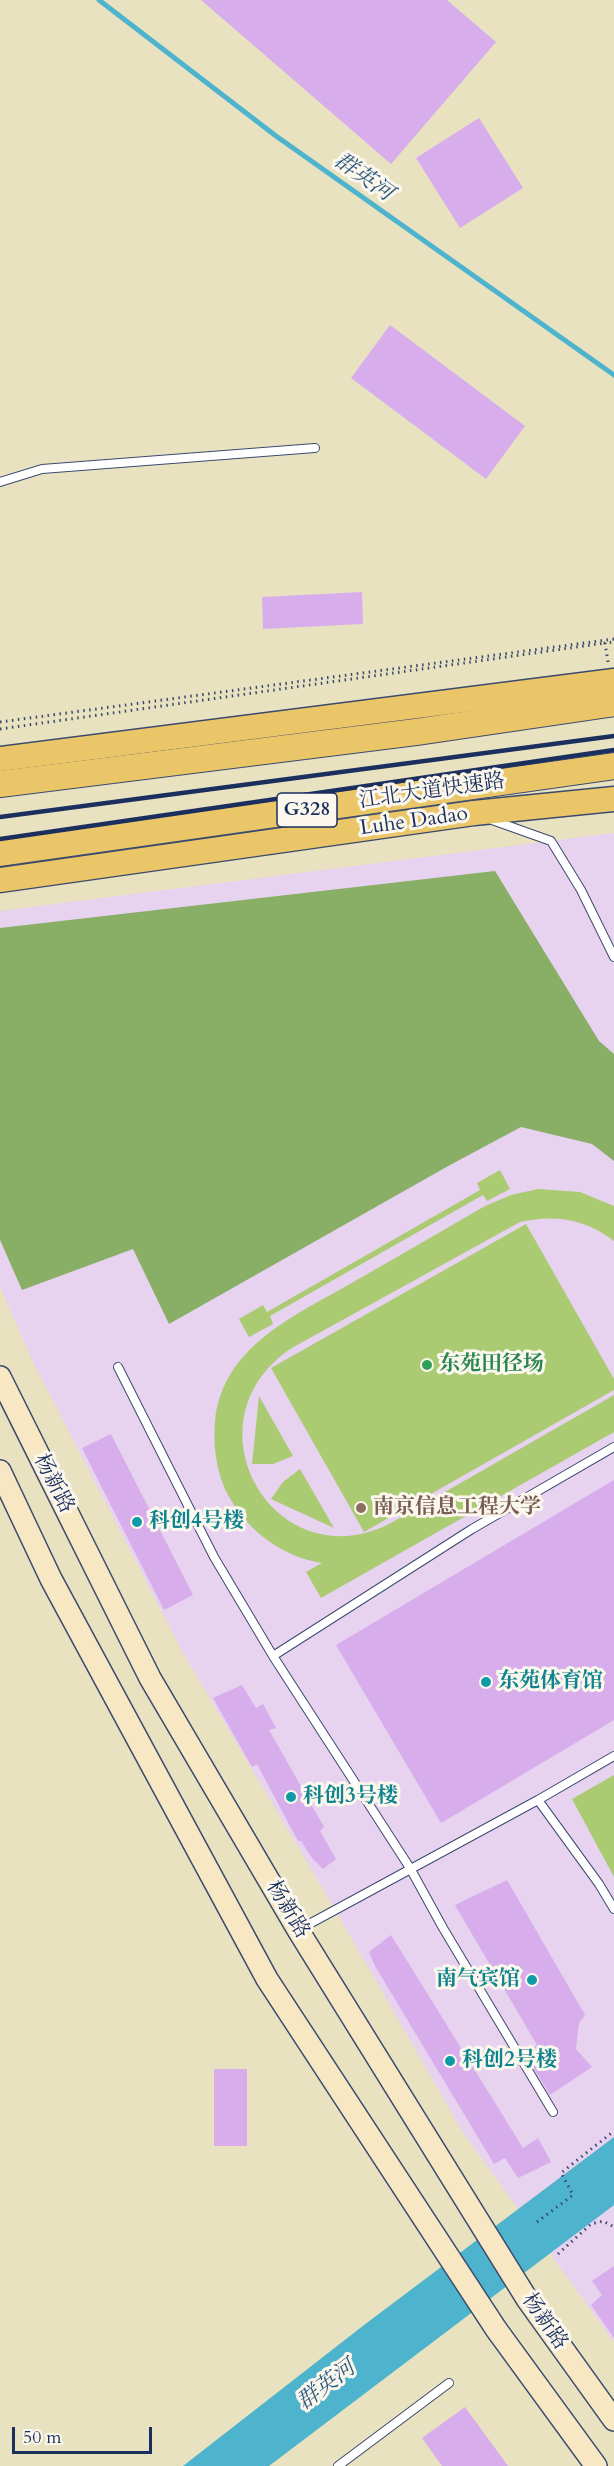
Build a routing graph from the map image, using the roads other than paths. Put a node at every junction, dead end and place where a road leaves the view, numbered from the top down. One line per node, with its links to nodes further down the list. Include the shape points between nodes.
1 (315, 448): 2 (lane, via 42,469)
2 (0, 482)
3 (614, 681): 5 (main road)
4 (614, 703): 7 (highway)
5 (0, 759)
6 (614, 766): 10 (highway, 江北大道快速路 / G328)
7 (0, 784)
8 (614, 799): 9 (main road, Luhe Dadao / G328)
9 (474, 813): 11 (main road, Luhe Dadao / G328); 12 (lane, via 551,841)
10 (0, 853)
11 (0, 880)
12 (614, 957)
13 (118, 1367): 17 (lane, via 214,1557)
14 (0, 1377): 22 (main road, 杨新路, via 150,1678)
15 (614, 1447): 17 (lane, via 472,1529)
16 (0, 1471): 27 (main road, 杨新路, via 51,1580 267,1979 496,2329)
17 (273, 1656): 20 (lane)
18 (614, 1756): 19 (lane)
19 (538, 1800): 20 (lane); 21 (lane)
20 (410, 1868): 22 (lane); 23 (lane)
21 (614, 1909)
22 (298, 1930): 25 (main road, 杨新路, via 527,2299)
23 (553, 2112)
24 (449, 2383): 26 (lane)
25 (614, 2420)
26 (338, 2466)
27 (596, 2466)

